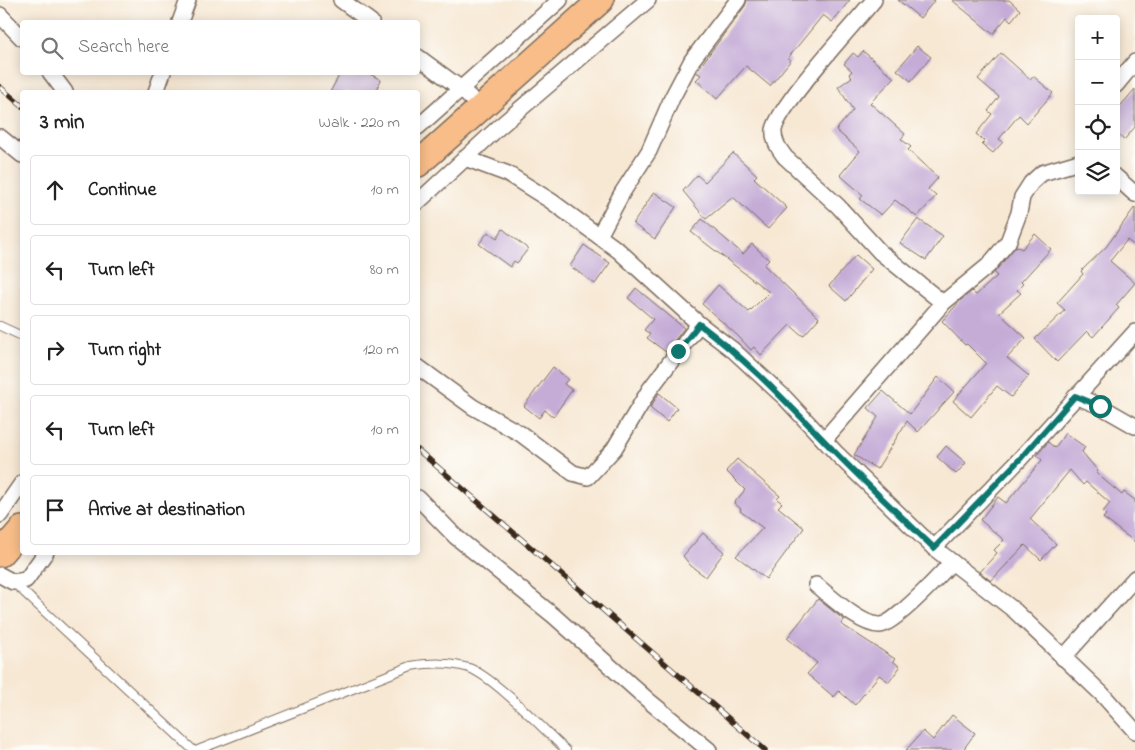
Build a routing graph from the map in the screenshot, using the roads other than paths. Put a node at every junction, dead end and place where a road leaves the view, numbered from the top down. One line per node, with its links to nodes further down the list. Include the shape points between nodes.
1 (188, 0): 9 (street)
2 (341, 0): 10 (street)
3 (560, 0): 17 (street)
4 (601, 0): 20 (main road)
5 (648, 0): 24 (street)
6 (738, 0): 30 (street, via 692,60 649,151)
7 (874, 0): 31 (street, via 792,99 778,119 774,138 785,157 838,206 867,239)
8 (0, 15): 11 (street)
9 (181, 20)
10 (368, 20)
11 (20, 36)
12 (420, 58): 17 (street)
13 (1135, 62): 16 (street)
14 (52, 75): 18 (street)
15 (162, 75): 19 (street)
16 (1120, 80)
17 (460, 88): 20 (street); 21 (street)
18 (63, 90)
19 (157, 90)
20 (480, 107): 25 (main road)
21 (420, 125)
22 (0, 137): 23 (street)
23 (20, 154)
24 (465, 158): 29 (street); 30 (street, via 508,174)
25 (420, 162)
26 (1075, 163): 31 (street, via 1042,173 1030,183 1008,242 988,266)
27 (1120, 181): 28 (street)
28 (1135, 194)
29 (420, 200)
30 (599, 236): 32 (street)
31 (943, 303): 39 (street)
32 (699, 324): 36 (street, via 650,389 614,449 588,477 573,473 521,434 473,407); 39 (street, via 734,350)
33 (0, 326): 35 (lane)
34 (1135, 332): 37 (street)
35 (20, 335)
36 (420, 368)
37 (1075, 396): 38 (street); 44 (street, via 1020,459)
38 (1135, 426)
39 (824, 440): 44 (street)
40 (20, 486): 42 (street)
41 (420, 500): 56 (street, via 456,537 554,616)
42 (0, 515)
43 (20, 531): 45 (main road)
44 (934, 548): 47 (street)
45 (0, 554)
46 (44, 555): 48 (street, via 26,580)
47 (952, 562): 50 (street, via 913,602 879,626 847,609); 51 (street, via 1015,611)
48 (6, 578): 53 (lane)
49 (1135, 578): 51 (street)
50 (816, 585)
51 (1063, 658): 52 (street, via 1102,694)
52 (1135, 732)
53 (193, 750)
54 (198, 750): 55 (lane, via 412,666 433,662 461,666 484,676)
55 (566, 750)
56 (708, 750)

